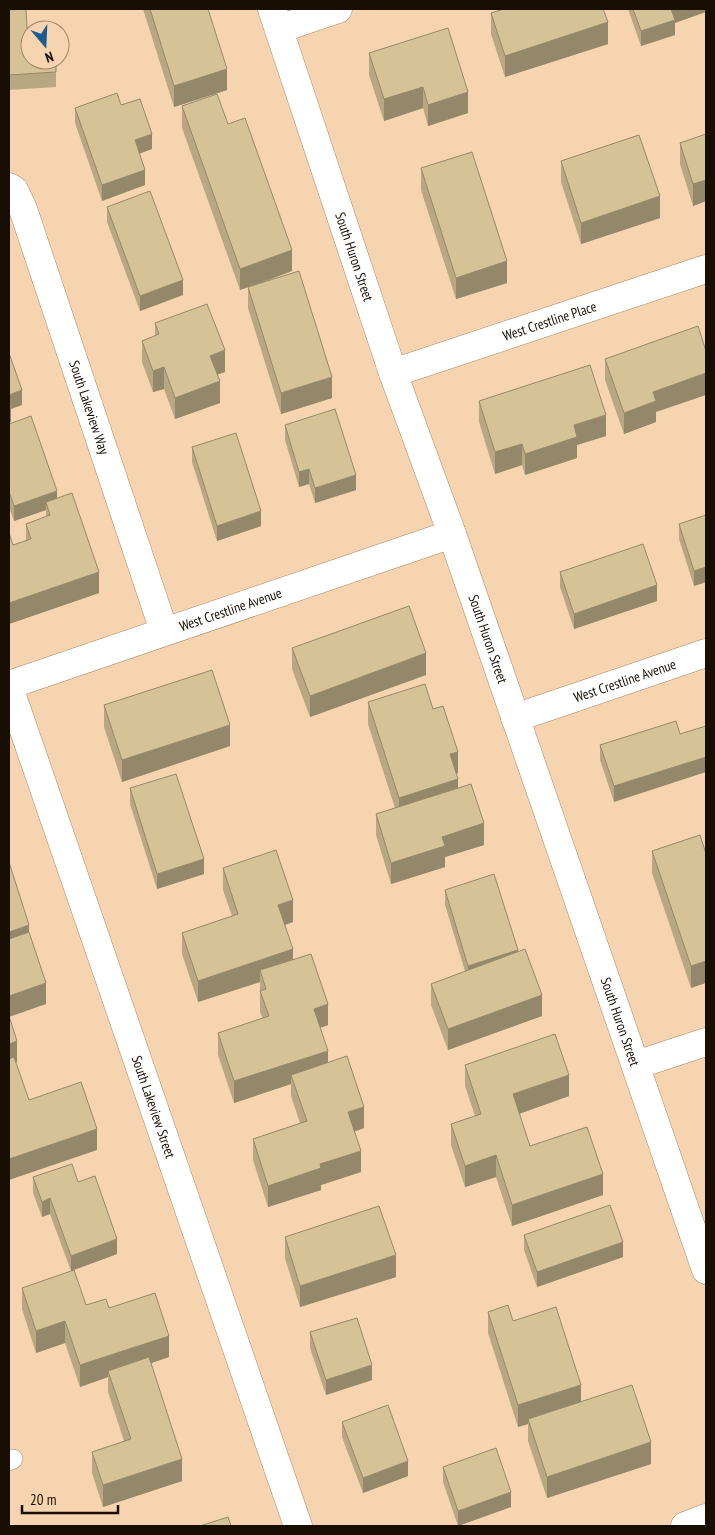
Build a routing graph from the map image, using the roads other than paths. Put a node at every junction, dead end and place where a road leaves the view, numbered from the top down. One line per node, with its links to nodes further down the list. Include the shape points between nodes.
1 (338, 9): 2 (street)
2 (275, 19): 5 (street, South Huron Street)
3 (9, 187): 7 (street, South Lakeview Way, via 14,190 23,209)
4 (706, 269): 5 (street, West Crestline Place)
5 (392, 373): 6 (street, South Huron Street)
6 (452, 534): 7 (street, West Crestline Avenue); 10 (street, South Huron Street)
7 (164, 631): 9 (street, West Crestline Avenue)
8 (706, 654): 10 (street, West Crestline Avenue)
9 (9, 686): 15 (street, South Lakeview Street)
10 (515, 718): 12 (street, South Huron Street)
11 (706, 1042): 12 (street)
12 (636, 1065): 13 (street, South Huron Street)
13 (706, 1270)
14 (706, 1518): 16 (street)
15 (298, 1526)
16 (685, 1526)

